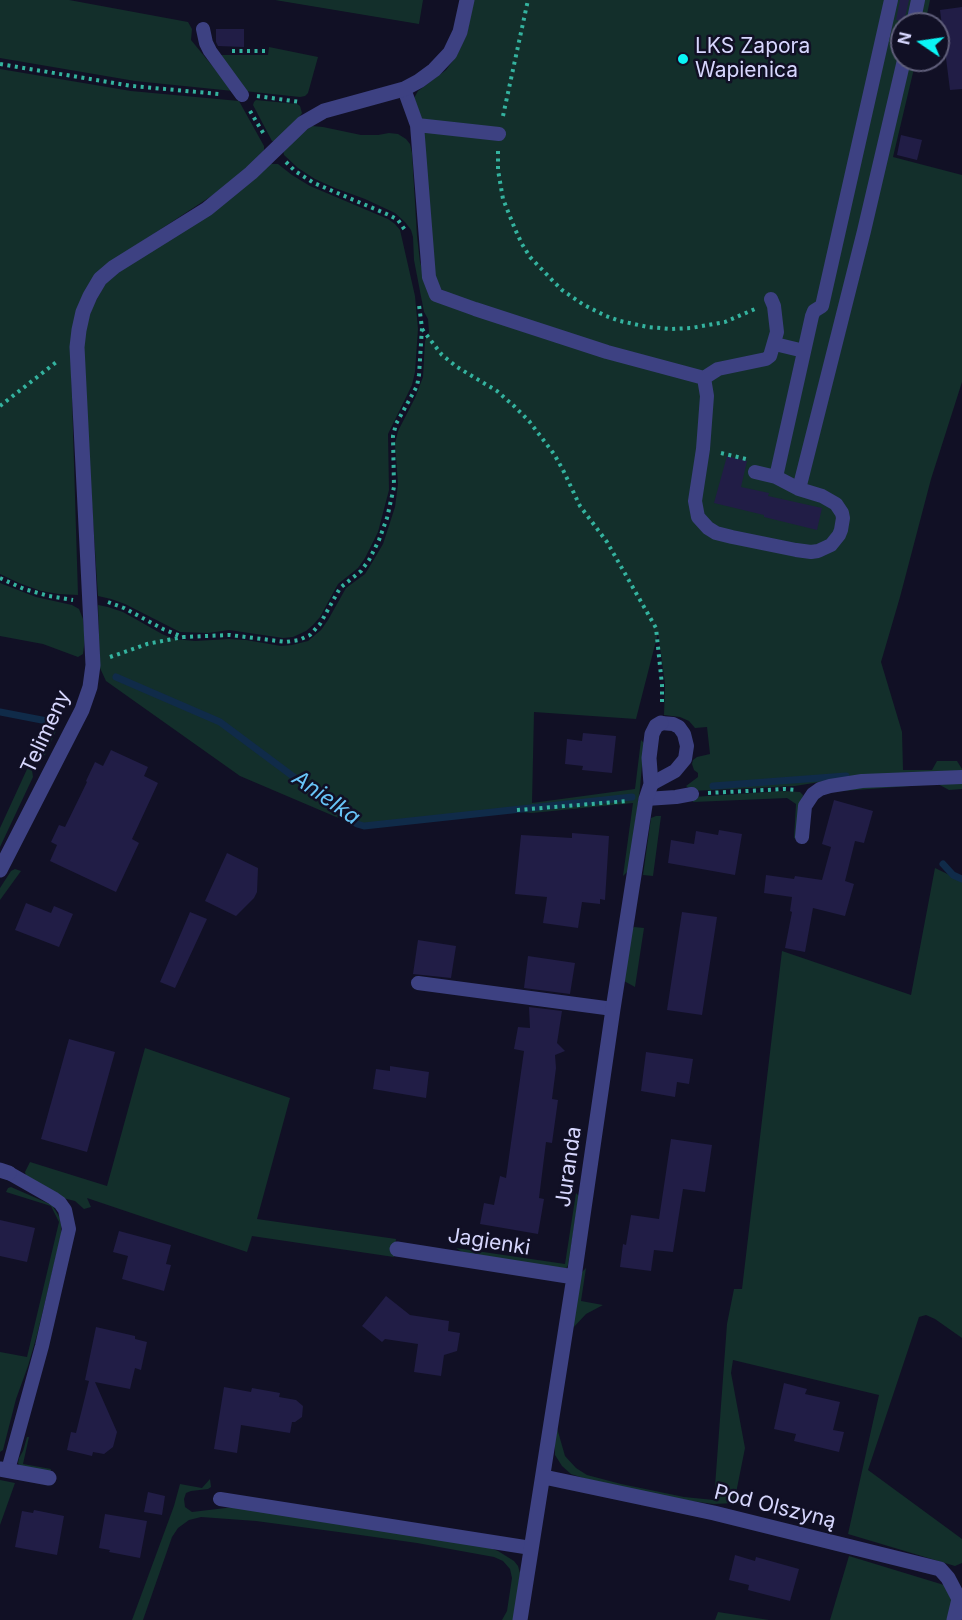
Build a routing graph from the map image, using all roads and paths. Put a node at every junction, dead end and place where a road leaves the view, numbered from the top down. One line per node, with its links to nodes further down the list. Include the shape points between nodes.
1 (467, 0): 9 (street, Telimeny, via 460,32 450,53 434,70)
2 (528, 0): 13 (path)
3 (891, 0): 21 (lane, via 822,306 812,316)
4 (203, 29): 6 (lane)
5 (265, 47): 6 (path, via 265,51)
6 (210, 51): 10 (lane)
7 (0, 64): 10 (path, via 132,86)
8 (901, 72): 27 (lane)
9 (404, 89): 11 (street, Telimeny); 12 (lane)
10 (242, 95): 11 (path, via 300,102); 14 (path)
11 (324, 111): 14 (street, Telimeny, via 303,123)
12 (417, 125): 13 (lane); 22 (lane, via 429,277 436,295 607,352)
13 (499, 134): 17 (path, via 500,184 514,229 541,269 584,305 631,324 691,328 725,322)
14 (273, 151): 15 (path, via 314,183 389,214 405,228); 20 (street, Telimeny, via 207,208 100,279 83,312)
15 (408, 238)
16 (418, 295): 18 (path)
17 (771, 299): 19 (lane, via 777,323)
18 (422, 328): 30 (path, via 417,386 393,435 394,487 387,518 361,571 340,588 320,624 299,640 230,635); 32 (path, via 442,355 514,406 554,454 580,506 607,542 656,628)
19 (775, 344): 21 (lane); 22 (lane, via 766,359 717,369)
20 (77, 347): 23 (path); 29 (street, Telimeny)
21 (804, 351): 26 (lane)
22 (704, 378): 24 (lane, via 707,396)
23 (0, 406)
24 (703, 449): 25 (path, via 750,460); 27 (lane, via 696,510 702,523 716,533 812,552 831,545 839,535 842,513 831,500)
25 (755, 472): 26 (lane)
26 (776, 477): 27 (lane)
27 (799, 489)
28 (0, 578): 29 (path, via 49,596)
29 (90, 600): 30 (path, via 124,608); 31 (street, Telimeny)
30 (183, 637): 31 (path, via 147,644)
31 (93, 665): 40 (street, Telimeny, via 82,710)
32 (661, 723): 34 (street, Juranda, via 652,734); 34 (lane, via 673,724 684,734 685,759 675,771)
33 (962, 777): 36 (lane, via 862,781 831,786)
34 (651, 783): 37 (street, Juranda)
35 (692, 794): 36 (path, via 785,789); 37 (lane)
36 (813, 794): 39 (lane, via 806,806)
37 (646, 800): 38 (path); 42 (street, Juranda)
38 (517, 810)
39 (802, 837)
40 (0, 870)
41 (418, 983): 42 (lane)
42 (613, 1009): 45 (street, Juranda)
43 (4, 1172): 46 (lane, via 60,1203 69,1229 42,1346)
44 (397, 1249): 45 (street, Jagienki)
45 (574, 1277): 47 (street, Juranda)
46 (4, 1469): 48 (street)
47 (544, 1477): 50 (street, Juranda); 52 (street, Pod Olszyną, via 714,1513 940,1569 959,1599)
48 (49, 1478)
49 (220, 1499): 50 (lane)
50 (531, 1548): 51 (street, Juranda)
51 (520, 1620)
52 (954, 1620)

